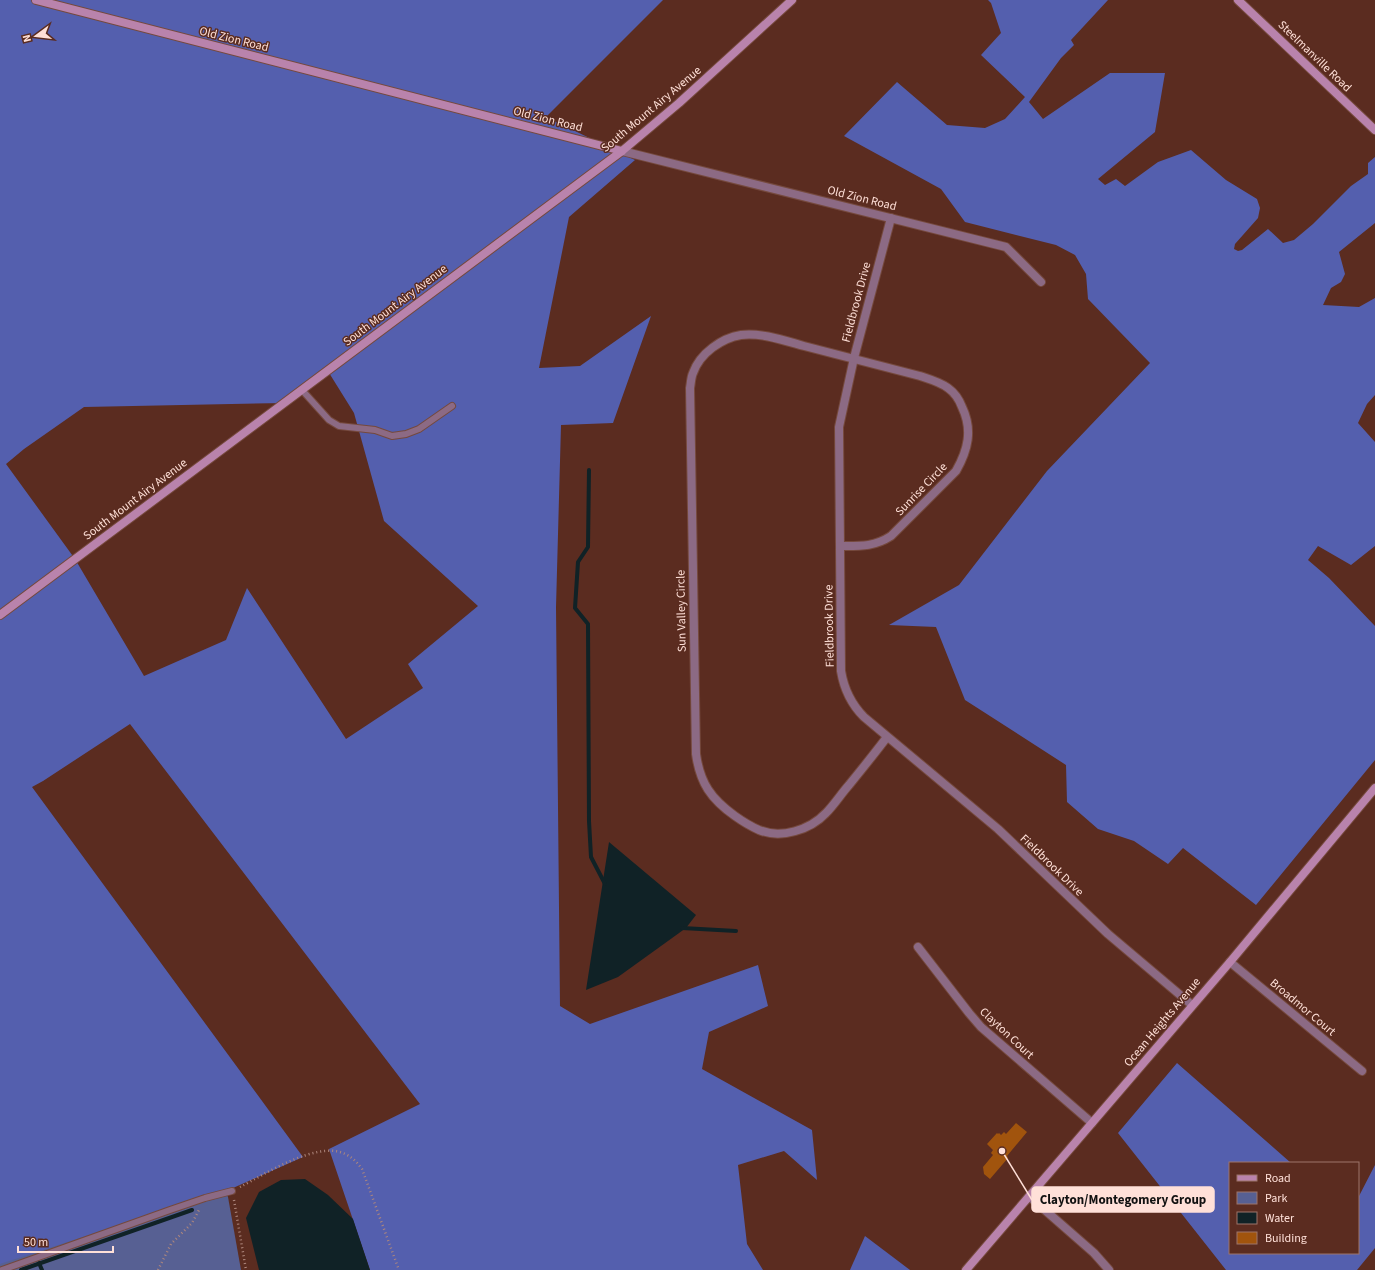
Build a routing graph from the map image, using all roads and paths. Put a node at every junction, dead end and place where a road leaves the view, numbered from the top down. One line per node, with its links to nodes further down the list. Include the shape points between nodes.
1 (36, 0): 5 (street, Old Zion Road)
2 (792, 0): 5 (street, South Mount Airy Avenue)
3 (1238, 0): 4 (street, Steelmanville Road)
4 (1375, 130)
5 (622, 151): 6 (street, Old Zion Road); 9 (street, South Mount Airy Avenue)
6 (890, 218): 7 (street, Old Zion Road, via 1006,247); 8 (street, Fieldbrook Drive)
7 (1041, 282)
8 (854, 358): 11 (street, Fieldbrook Drive, via 839,427); 11 (street, Sunrise Circle, via 920,376 948,388 958,398 964,411 969,436 963,460 956,471 892,536 871,545); 13 (street, Sun Valley Circle, via 772,338 743,335 730,338 709,350 693,372 690,406 698,771 711,795 722,807 744,822 760,830 791,832 810,825 826,814)
9 (302, 390): 10 (lane, via 329,420 339,426 375,430 392,436 406,434 419,428); 12 (street, South Mount Airy Avenue)
10 (452, 406)
11 (840, 546): 13 (street, Fieldbrook Drive, via 842,678 854,706)
12 (0, 615)
13 (887, 737): 17 (street, Fieldbrook Drive, via 998,829 1104,929)
14 (1375, 788): 16 (street, Ocean Heights Avenue)
15 (918, 947): 19 (street, Clayton Court, via 981,1027)
16 (1230, 962): 17 (street, Ocean Heights Avenue); 18 (street, Broadmor Court)
17 (1192, 1005): 19 (street, Ocean Heights Avenue)
18 (1362, 1071)
19 (1092, 1123): 21 (street, Ocean Heights Avenue)
20 (232, 1191): 22 (lane); 25 (path); 26 (path, via 296,1158 327,1151 345,1153 362,1169)
21 (1030, 1196): 27 (street, Ocean Heights Avenue); 28 (street, via 1094,1252)
22 (205, 1198): 23 (lane); 24 (path, via 195,1218 171,1244)
23 (2, 1270)
24 (158, 1270)
25 (246, 1270)
26 (400, 1270)
27 (966, 1270)
28 (1108, 1270)

